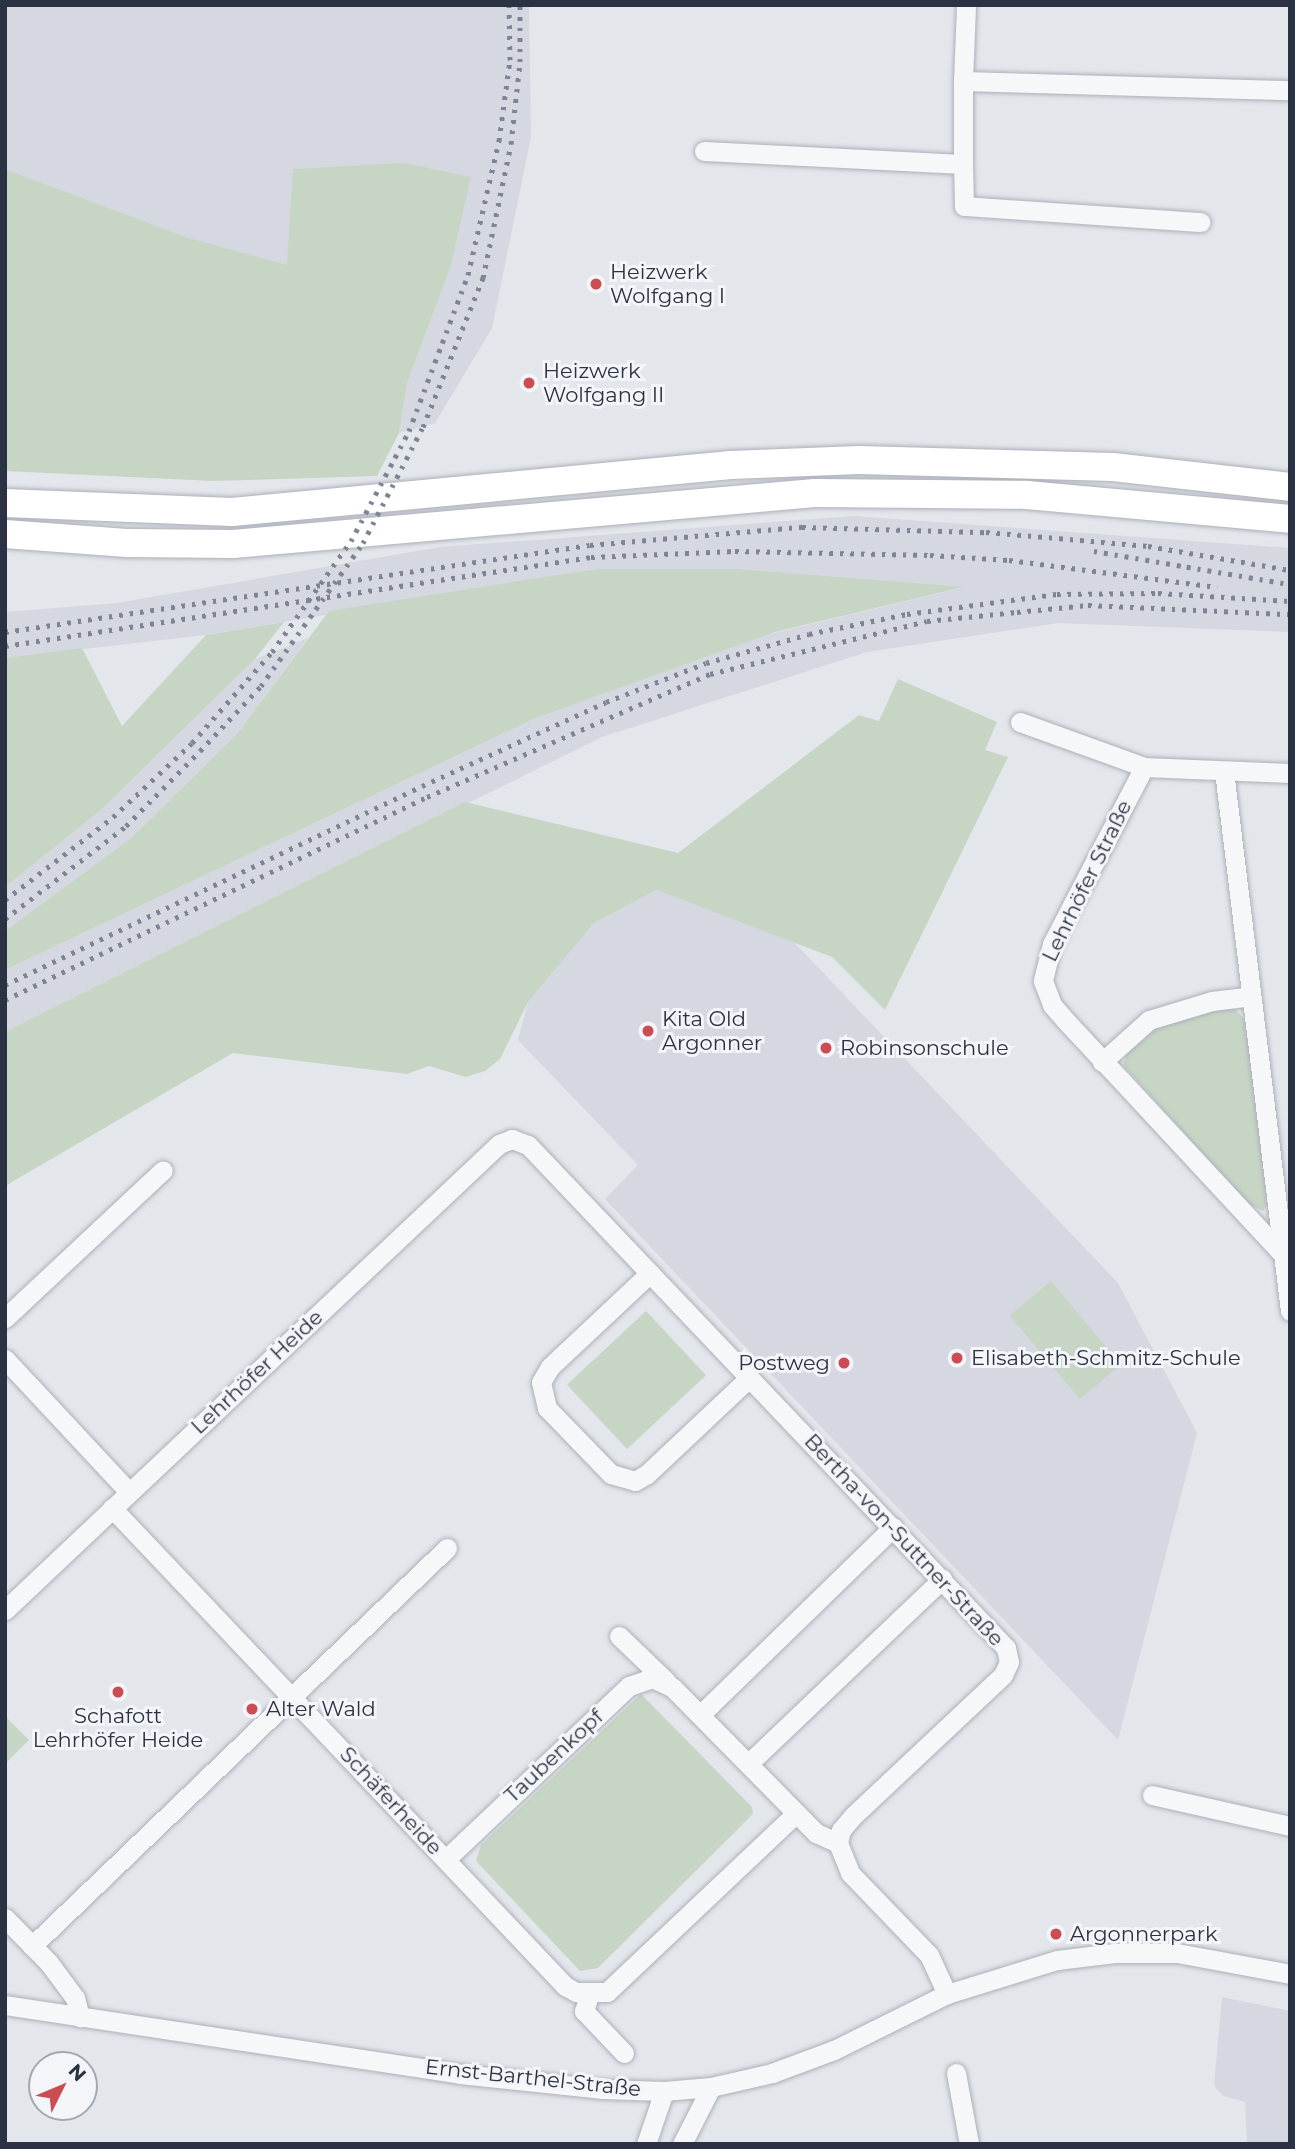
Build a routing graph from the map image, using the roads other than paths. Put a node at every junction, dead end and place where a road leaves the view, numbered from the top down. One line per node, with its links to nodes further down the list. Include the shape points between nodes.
1 (966, 5): 2 (street)
2 (963, 81): 3 (street); 5 (street)
3 (1290, 90)
4 (705, 151): 5 (street)
5 (963, 164): 6 (street, via 964,206)
6 (1200, 222)
7 (1290, 487): 8 (highway, via 1113,467 859,460 731,465 232,512)
8 (5, 503)
9 (1290, 519): 10 (highway, via 1027,495 829,493 699,500 233,544 127,543)
10 (5, 534)
11 (1020, 722): 12 (street)
12 (1144, 767): 13 (street); 16 (street, Lehrhöfer Straße, via 1052,944 1044,968 1052,1005)
13 (1224, 771): 14 (street); 15 (street)
14 (1290, 773)
15 (1250, 996): 16 (street, via 1212,1001 1149,1020); 19 (street)
16 (1102, 1062): 19 (street, Lehrhöfer Straße)
17 (512, 1139): 20 (street, Bertha-von-Suttner-Straße, via 528,1144); 25 (street, Lehrhöfer Heide, via 474,1166)
18 (163, 1170): 22 (street)
19 (1282, 1252): 21 (street)
20 (650, 1273): 24 (street, Bertha-von-Suttner-Straße); 24 (street, via 550,1367 541,1382 547,1408 611,1474 635,1481)
21 (1290, 1311)
22 (5, 1318)
23 (5, 1359): 25 (street)
24 (750, 1377): 27 (street, Bertha-von-Suttner-Straße)
25 (130, 1492): 26 (street, Lehrhöfer Heide)
26 (112, 1508): 30 (street, Lehrhöfer Heide); 33 (street, Schäferheide)
27 (893, 1527): 29 (street, Bertha-von-Suttner-Straße); 34 (street)
28 (447, 1548): 33 (street)
29 (942, 1580): 35 (street); 39 (street, Bertha-von-Suttner-Straße, via 1006,1648 1009,1662 1003,1675 852,1817 841,1830)
30 (5, 1610)
31 (619, 1636): 32 (street)
32 (673, 1688): 34 (street); 40 (street, Taubenkopf, via 652,1678 629,1686)
33 (292, 1698): 40 (street, Schäferheide); 42 (street)
34 (701, 1714): 35 (street)
35 (749, 1763): 37 (street)
36 (1152, 1795): 38 (street)
37 (796, 1813): 39 (street, via 817,1833); 45 (street, via 607,1992)
38 (1290, 1826)
39 (838, 1843): 44 (street, via 850,1873 929,1955)
40 (446, 1859): 45 (street, Schäferheide, via 565,1986)
41 (5, 1918): 42 (street)
42 (32, 1946): 47 (street, via 75,1998)
43 (1289, 1972): 44 (street, Ernst-Barthel-Straße, via 1177,1953 1115,1953 1049,1962)
44 (947, 1994): 50 (street, Ernst-Barthel-Straße, via 834,2050 772,2073)
45 (589, 1995): 48 (street, via 584,2011)
46 (5, 2005): 47 (street, Ernst-Barthel-Straße)
47 (80, 2017): 51 (street, Ernst-Barthel-Straße, via 300,2046 460,2074)
48 (624, 2053)
49 (956, 2073): 54 (street)
50 (711, 2087): 51 (street, Ernst-Barthel-Straße); 53 (street)
51 (664, 2091): 52 (street)
52 (646, 2144)
53 (682, 2144)
54 (969, 2144)

